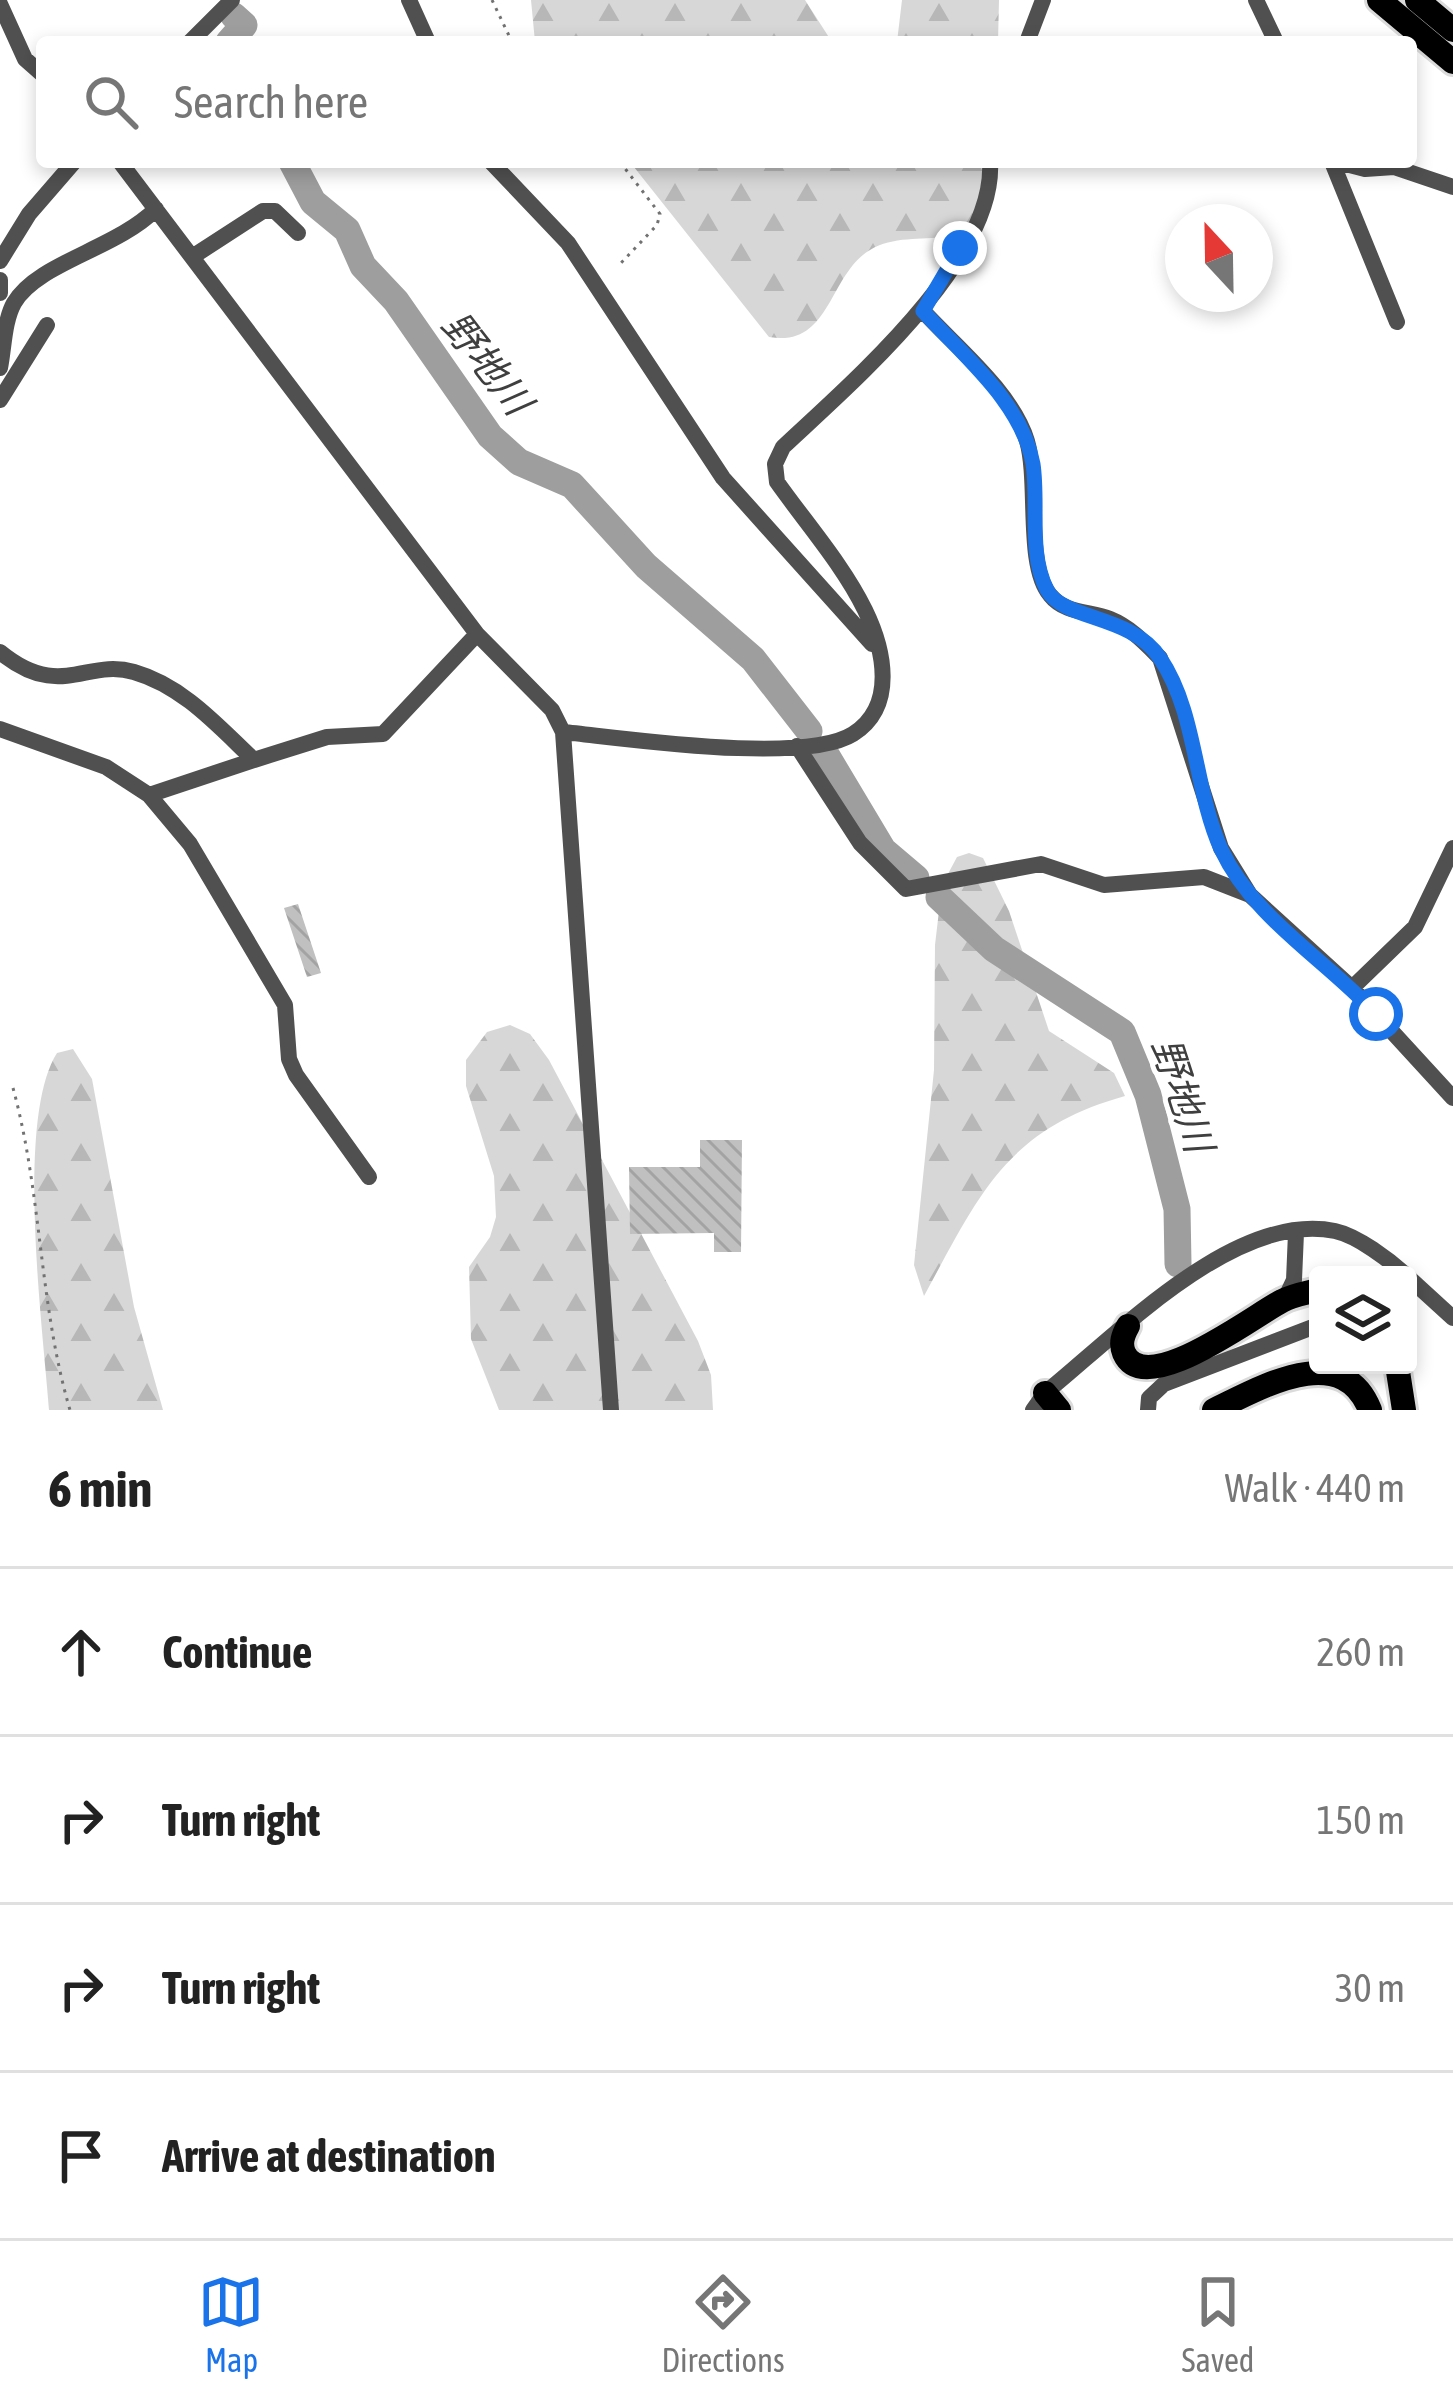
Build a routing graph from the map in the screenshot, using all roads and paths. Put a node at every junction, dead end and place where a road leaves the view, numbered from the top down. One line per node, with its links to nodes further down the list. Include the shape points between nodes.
1 (232, 0): 10 (street)
2 (409, 0): 11 (street)
3 (492, 0): 12 (path)
4 (1043, 0): 13 (street)
5 (1256, 0): 14 (street)
6 (1379, 0): 15 (highway)
7 (1417, 0): 9 (highway)
8 (0, 4): 16 (street)
9 (1453, 30)
10 (196, 36)
11 (425, 36)
12 (509, 36)
13 (1029, 36)
14 (1273, 36)
15 (1453, 62)
16 (36, 68)
17 (69, 168): 28 (street)
18 (125, 168): 25 (street)
19 (497, 168): 38 (street, via 568,243 723,478)
20 (625, 168): 29 (path, via 660,214)
21 (989, 168): 32 (street, via 985,210)
22 (1337, 168): 33 (street)
23 (1397, 168): 24 (street)
24 (1453, 187)
25 (156, 209): 27 (street); 35 (street, via 118,241 23,290 11,308)
26 (298, 233): 27 (street, via 275,211 263,211)
27 (192, 257): 37 (street)
28 (0, 261)
29 (620, 262)
30 (0, 280): 31 (street)
31 (0, 293)
32 (923, 311): 38 (street, via 775,464 778,482 866,611); 46 (street, via 1010,406 1025,435 1049,595 1124,627 1160,658 1221,848)
33 (1397, 322)
34 (47, 325): 36 (street)
35 (0, 368)
36 (0, 400)
37 (477, 634): 41 (street); 43 (street, via 383,734 326,737)
38 (876, 649): 42 (street, via 884,670 874,712 852,736)
39 (0, 652): 43 (street, via 60,679 132,671 189,698)
40 (0, 730): 44 (street, via 106,767)
41 (563, 732): 42 (street, via 697,749); 62 (street)
42 (797, 746): 46 (street, via 860,842 906,890 1042,864 1104,885 1179,875)
43 (254, 760): 44 (street)
44 (149, 795): 50 (street, via 190,844 285,1005 296,1075)
45 (1453, 848): 47 (street, via 1415,927)
46 (1250, 895): 47 (street)
47 (1352, 988): 49 (street)
48 (13, 1088): 61 (path, via 32,1155 47,1297)
49 (1453, 1097)
50 (369, 1177)
51 (1296, 1233): 52 (street, via 1337,1231); 55 (street); 57 (street, via 1249,1240)
52 (1391, 1266)
53 (1417, 1285): 56 (street)
54 (1309, 1292): 55 (highway)
55 (1285, 1299): 57 (highway, via 1153,1368 1126,1356)
56 (1453, 1318)
57 (1128, 1326): 60 (street)
58 (1309, 1327): 63 (street, via 1178,1377 1155,1390)
59 (1398, 1374): 66 (highway)
60 (1046, 1404)
61 (70, 1410)
62 (610, 1410)
63 (1148, 1410)
64 (1214, 1410): 65 (highway, via 1274,1381 1317,1372 1354,1384)
65 (1370, 1410)
66 (1404, 1410)

